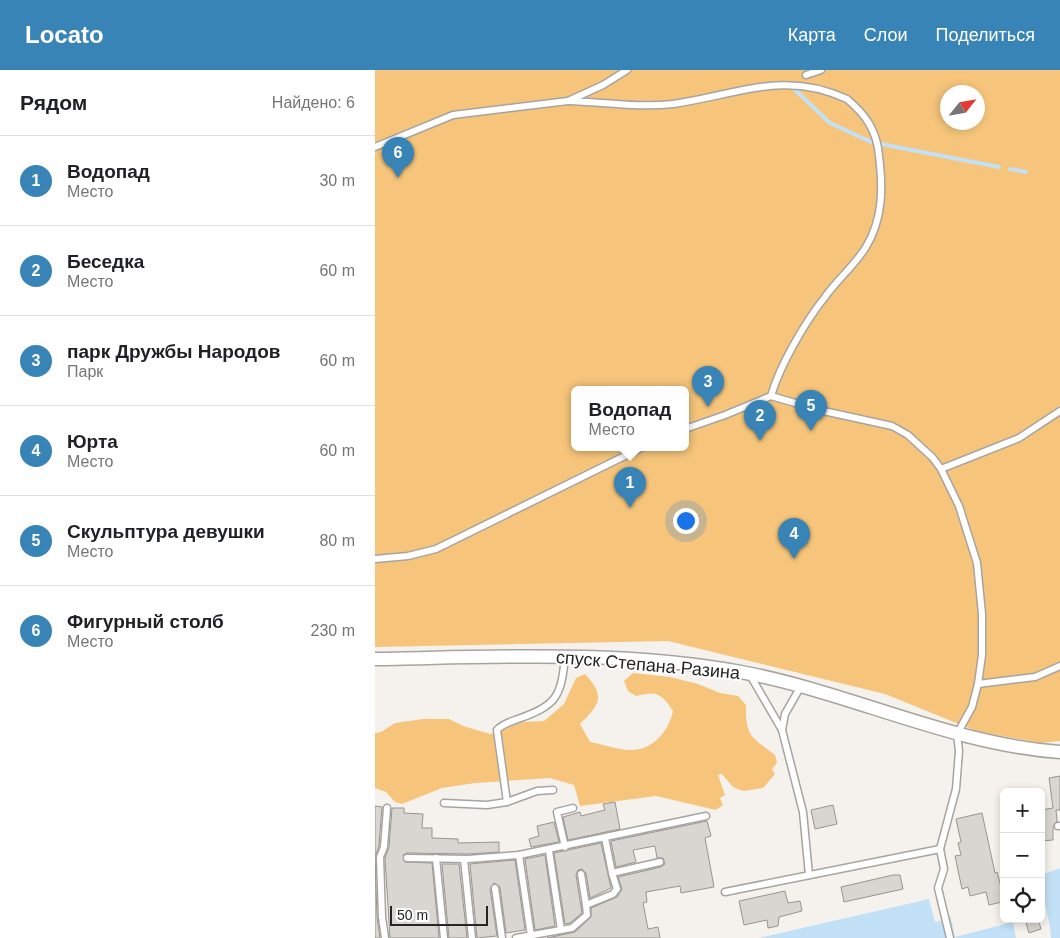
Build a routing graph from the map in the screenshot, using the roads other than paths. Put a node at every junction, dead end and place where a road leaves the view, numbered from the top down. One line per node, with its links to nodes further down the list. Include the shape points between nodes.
1 (627, 70): 6 (lane)
2 (821, 70): 3 (lane, via 803,75)
3 (814, 79)
4 (753, 80): 6 (lane, via 673,104)
5 (822, 83): 8 (lane, via 863,112 873,128 879,153 882,202 866,247 824,298 780,370)
6 (568, 101): 7 (lane, via 453,114)
7 (375, 147)
8 (771, 396): 10 (lane); 12 (lane, via 892,426 908,434)
9 (1060, 411): 12 (lane, via 1019,438)
10 (689, 428)
11 (635, 451): 13 (lane, via 436,549)
12 (941, 469): 18 (lane, via 959,506 977,563 982,614)
13 (375, 559)
14 (565, 657): 15 (street, спуск Степана Разина, via 496,655); 17 (street, спуск Степана Разина, via 633,660); 24 (lane, via 562,684 556,698 542,709 497,730)
15 (375, 659)
16 (1060, 666): 18 (lane, via 1035,676)
17 (750, 674): 19 (street, спуск Степана Разина); 20 (lane)
18 (978, 684): 21 (lane, via 972,707)
19 (801, 686): 20 (lane, via 785,714); 21 (street, спуск Степана Разина)
20 (782, 730): 40 (lane, via 803,812)
21 (957, 734): 22 (street, спуск Степана Разина, via 1019,748); 31 (lane, via 956,789)
22 (1060, 752)
23 (553, 790): 24 (lane, via 537,791)
24 (507, 802): 25 (lane, via 487,805)
25 (444, 803)
26 (387, 808): 46 (lane, via 380,870)
27 (573, 808): 30 (lane, via 557,812)
28 (706, 816): 29 (lane)
29 (605, 838): 30 (lane); 38 (lane)
30 (565, 847): 32 (lane)
31 (940, 849): 40 (lane); 51 (lane, via 944,869 938,888)
32 (549, 851): 33 (lane); 44 (lane)
33 (519, 856): 36 (lane); 45 (lane)
34 (407, 858): 35 (lane)
35 (436, 858): 36 (lane); 47 (lane)
36 (464, 859): 48 (lane)
37 (660, 862): 38 (lane)
38 (612, 873): 43 (lane, via 617,889 613,894)
39 (581, 874): 43 (lane)
40 (809, 875): 42 (lane)
41 (495, 888): 49 (lane)
42 (725, 892)
43 (586, 905): 44 (lane, via 587,915 572,928)
44 (561, 930): 45 (lane)
45 (531, 936): 50 (lane)
46 (385, 938)
47 (443, 938)
48 (472, 938)
49 (502, 938)
50 (516, 938)
51 (950, 938)

